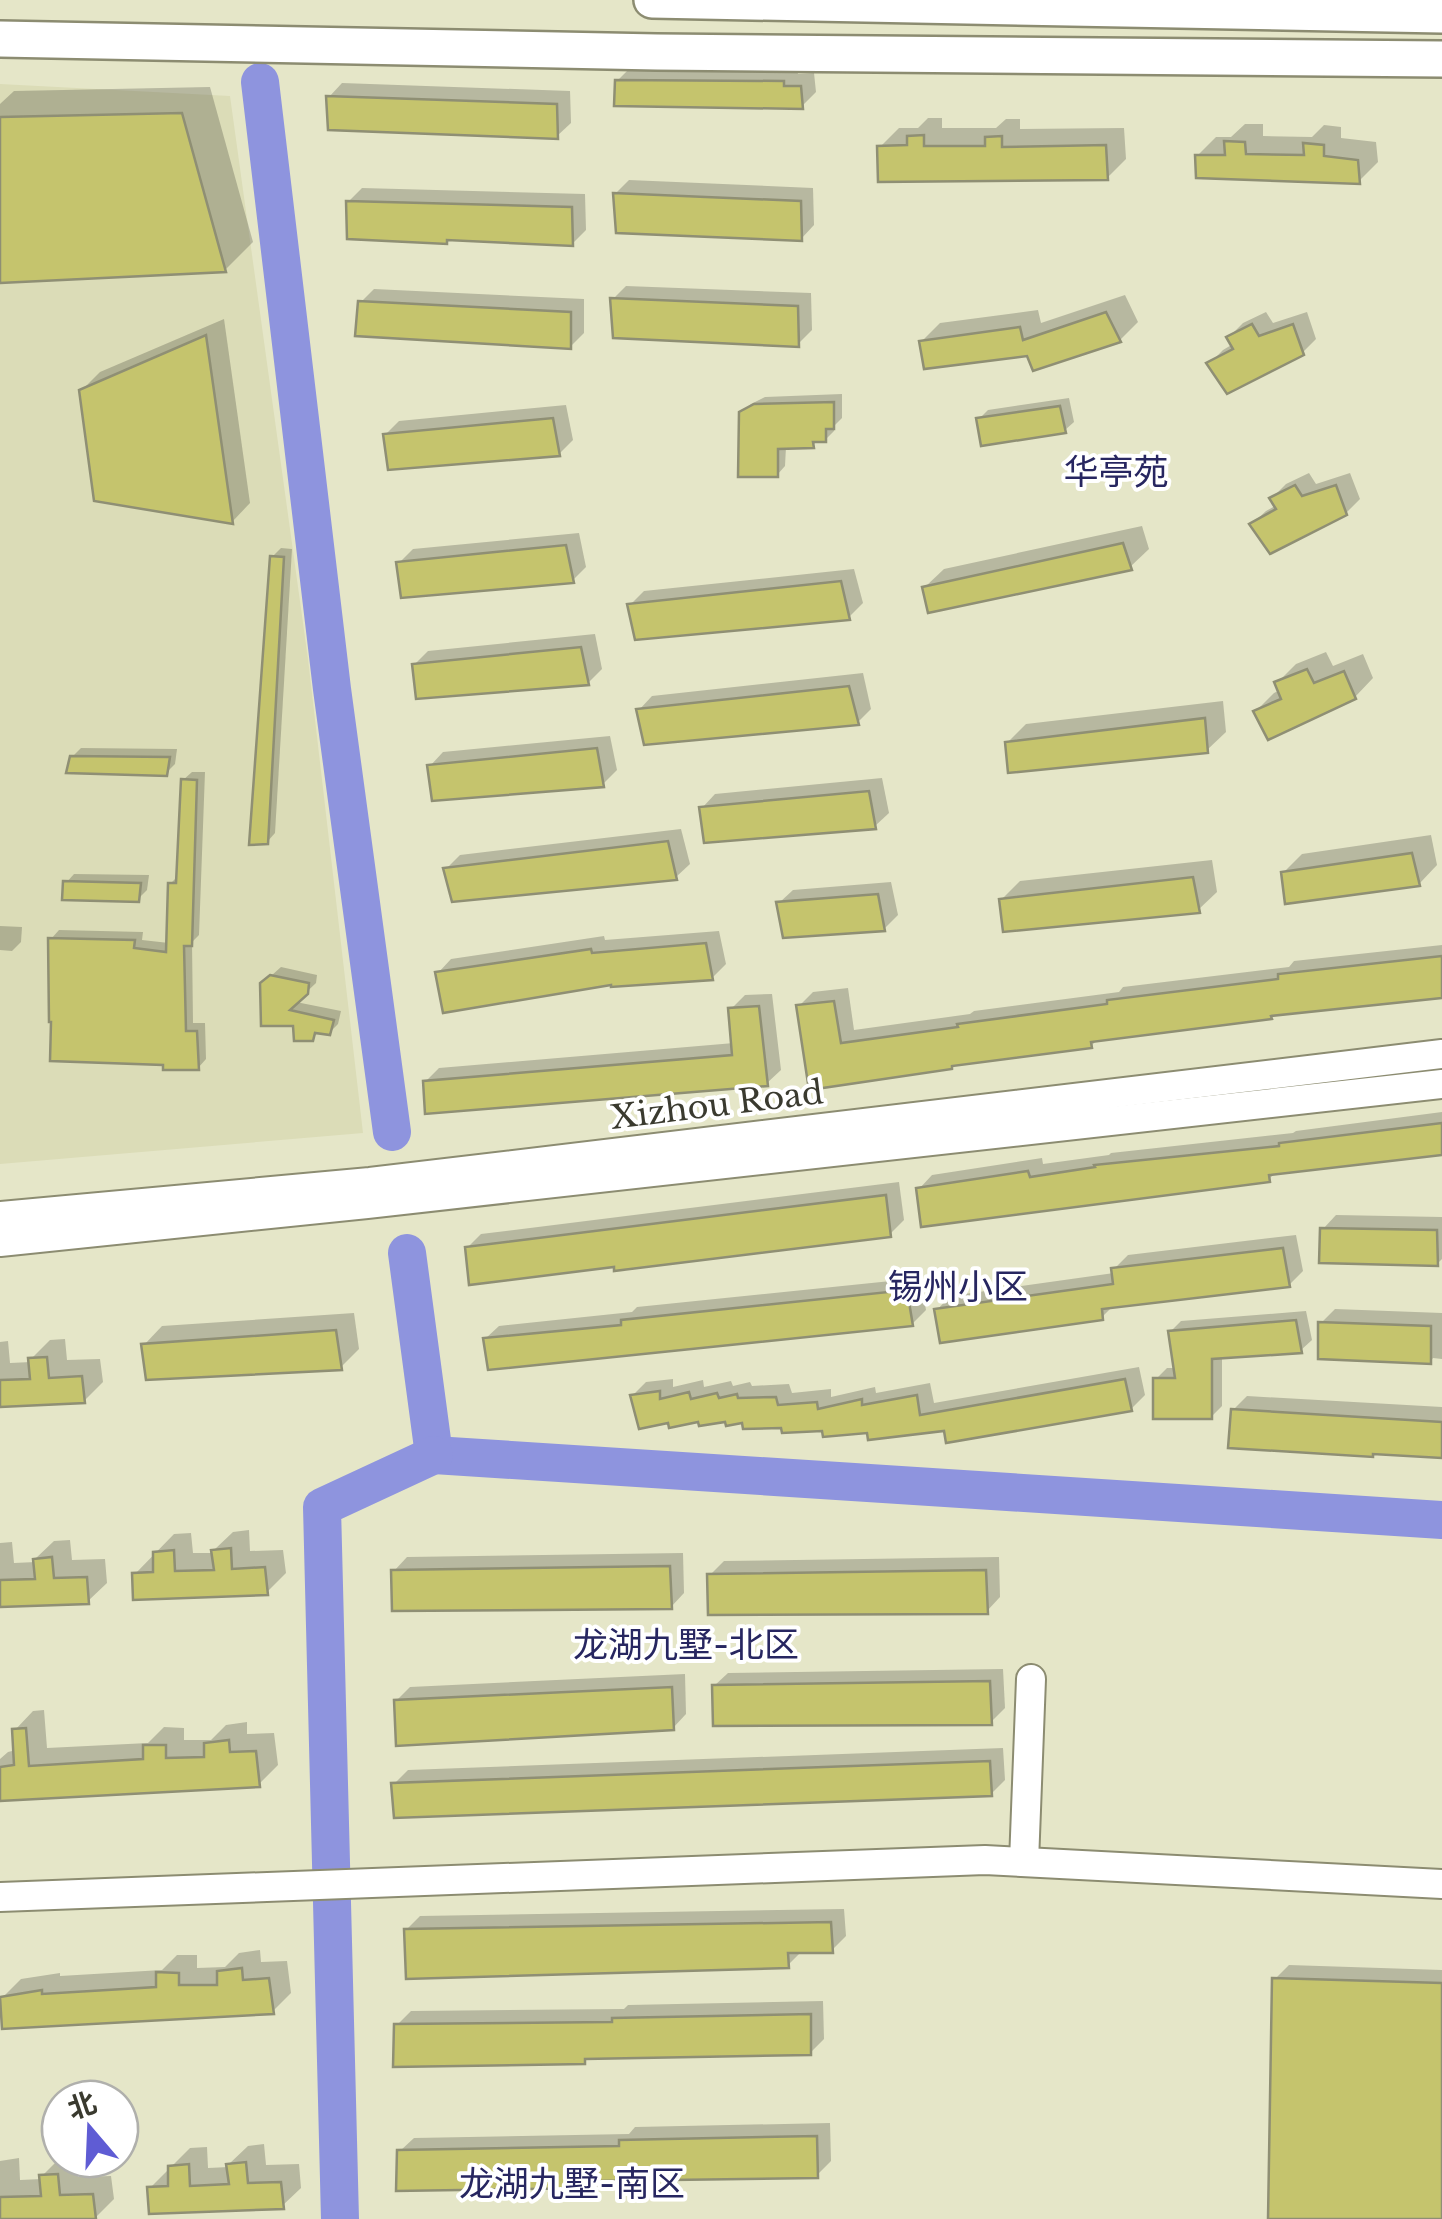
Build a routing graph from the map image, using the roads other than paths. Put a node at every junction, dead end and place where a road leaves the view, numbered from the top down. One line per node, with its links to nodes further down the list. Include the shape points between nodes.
1 (652, 0): 2 (main road)
2 (1442, 15)
3 (0, 39): 4 (main road)
4 (1442, 59)
5 (1442, 1054): 7 (street, Xizhou Road, via 370,1182)
6 (1442, 1084): 8 (street, Xizhou Road)
7 (0, 1216)
8 (0, 1242)
9 (1030, 1679): 10 (street)
10 (1024, 1862): 11 (street); 12 (street)
11 (1442, 1884)
12 (0, 1897)

